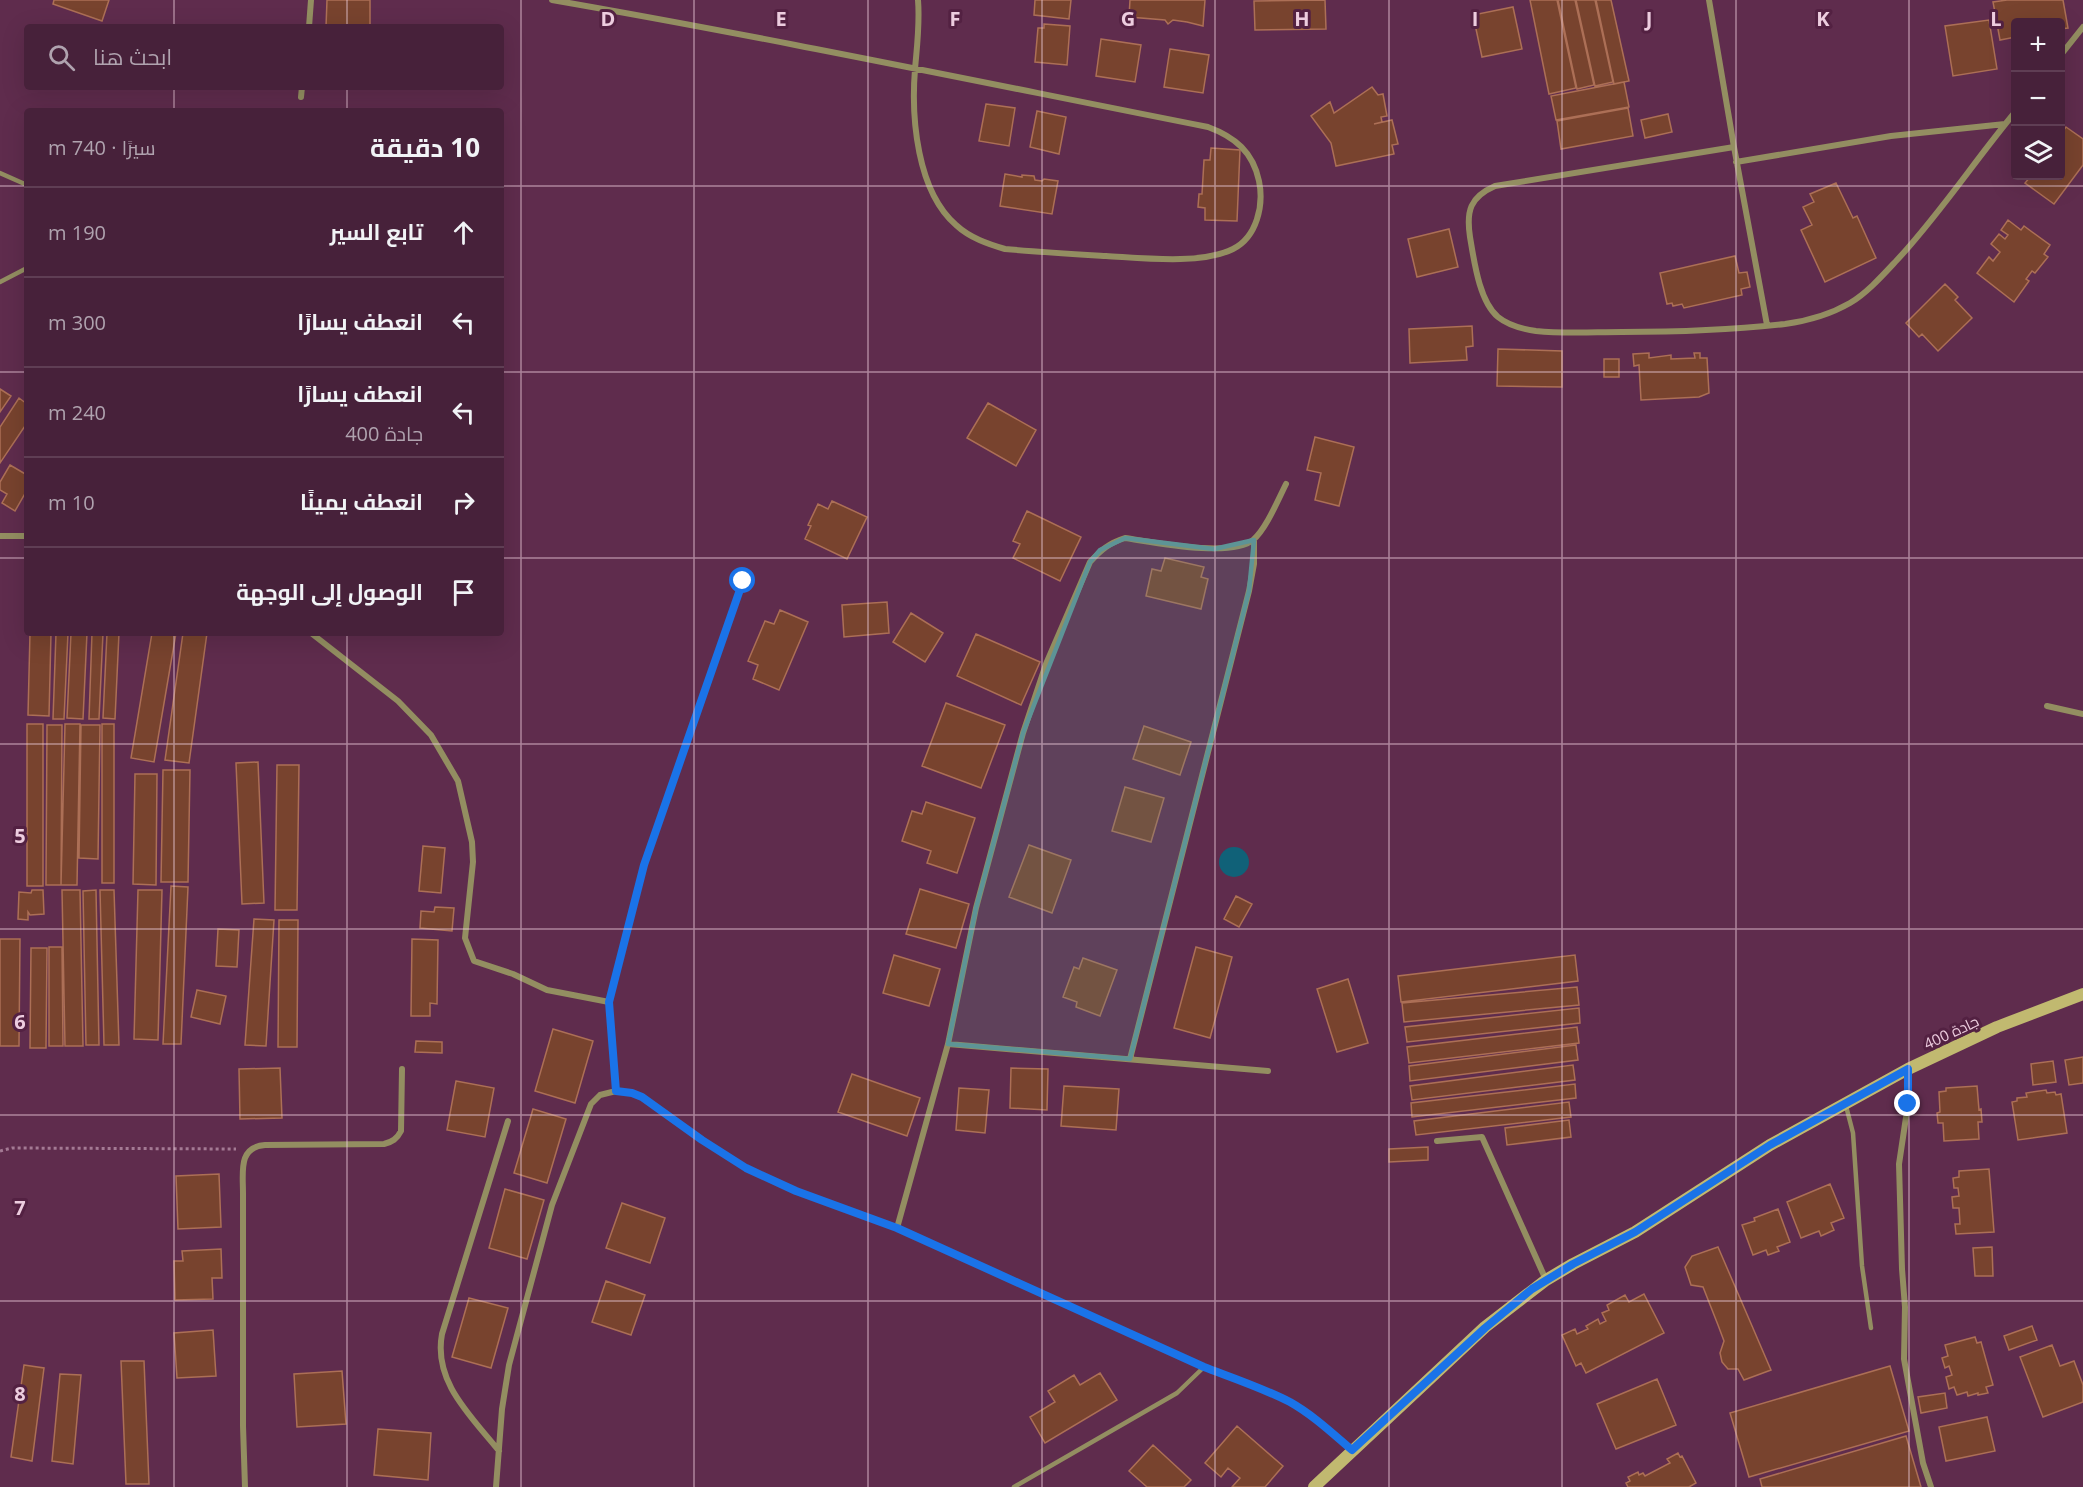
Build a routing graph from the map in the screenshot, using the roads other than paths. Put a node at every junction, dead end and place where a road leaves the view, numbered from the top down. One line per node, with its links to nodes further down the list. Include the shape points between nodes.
1 (311, 0): 5 (street)
2 (552, 0): 8 (street)
3 (918, 0): 8 (street)
4 (1709, 0): 13 (street)
5 (309, 24)
6 (2083, 27): 7 (street)
7 (2065, 51)
8 (915, 70): 8 (street, via 1226,133 1240,144 1258,175 1261,202 1252,231 1235,248 1221,254 1170,260 1005,249 981,242 945,214 922,164 915,130)
9 (302, 90): 10 (street)
10 (301, 97)
11 (2011, 117): 12 (street)
12 (2005, 124): 14 (street, via 1891,136); 19 (street, via 1919,236 1884,274 1833,312)
13 (1734, 147): 14 (street); 19 (street, via 1495,186 1479,194 1469,211 1474,261 1489,306 1511,326 1536,331 1652,332)
14 (1736, 162): 19 (street)
15 (0, 174): 16 (lane)
16 (24, 184)
17 (24, 270): 18 (lane)
18 (0, 282)
19 (1767, 325)
20 (1286, 484): 23 (street)
21 (0, 536): 22 (street)
22 (24, 536)
23 (1254, 540): 30 (street, via 1238,547 1214,549 1125,538 1100,550 1090,562 1046,664 1023,733 976,908); 31 (street, via 1249,591)
24 (743, 581): 29 (street, via 644,865)
25 (315, 636): 29 (street, via 398,701 431,735 458,781 472,842 465,938 474,961 547,990)
26 (2047, 706): 27 (street)
27 (2083, 714)
28 (2083, 994): 33 (main road, جادة 400, via 1997,1027)
29 (609, 1002): 35 (street)
30 (948, 1044): 31 (street); 39 (street)
31 (1130, 1059): 34 (street)
32 (402, 1069): 45 (street, via 400,1131 391,1143 255,1146 243,1163)
33 (1908, 1069): 36 (main road, جادة 400); 49 (street, via 1908,1104 1899,1164 1905,1359 1923,1463)
34 (1268, 1071)
35 (616, 1091): 39 (street, via 642,1097 746,1168); 44 (street, via 600,1095 591,1104 552,1205 509,1365)
36 (1845, 1103): 40 (main road, جادة 400, via 1770,1145 1635,1232); 41 (lane, via 1853,1133 1862,1266)
37 (508, 1121): 44 (street, via 439,1350 449,1386)
38 (1437, 1141): 40 (street, via 1482,1137)
39 (897, 1228): 42 (street)
40 (1546, 1280): 43 (main road, جادة 400, via 1485,1328)
41 (1871, 1328)
42 (1204, 1367): 43 (street, via 1289,1402); 47 (lane, via 1177,1393)
43 (1352, 1450): 48 (main road, جادة 400)
44 (499, 1451): 46 (street)
45 (245, 1487)
46 (496, 1487)
47 (1014, 1487)
48 (1314, 1487)
49 (1931, 1487)

